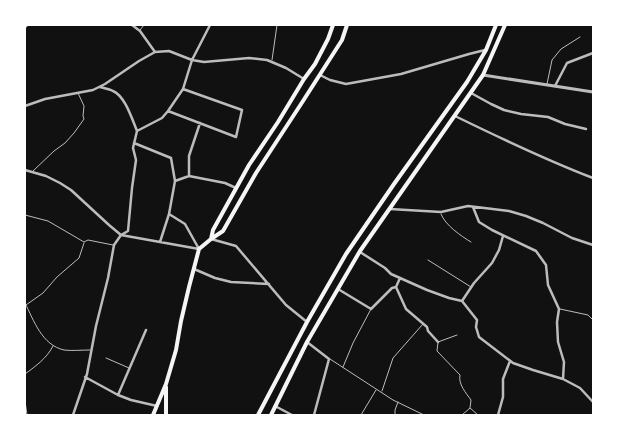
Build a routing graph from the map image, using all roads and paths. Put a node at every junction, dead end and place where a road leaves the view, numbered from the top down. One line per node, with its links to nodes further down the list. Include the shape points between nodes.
1 (132, 25): 9 (street)
2 (144, 25): 9 (lane)
3 (210, 25): 15 (street)
4 (277, 25): 16 (lane)
5 (333, 25): 19 (main road, via 315,64)
6 (347, 25): 17 (main road, via 342,40)
7 (496, 25): 11 (main road)
8 (505, 25): 13 (main road)
9 (140, 31): 12 (street)
10 (580, 37): 20 (lane, via 561,49 552,60)
11 (486, 50): 13 (main road); 17 (street, via 401,74 346,84 330,80); 68 (main road, via 467,82 346,254)
12 (155, 52): 15 (street, via 169,51); 22 (street)
13 (494, 53): 18 (main road)
14 (593, 53): 21 (street, via 567,63)
15 (192, 60): 16 (street, via 204,62 249,58); 23 (street)
16 (271, 61): 19 (street)
17 (320, 74): 47 (main road, via 256,173 223,231)
18 (483, 74): 20 (street); 26 (main road)
19 (304, 79): 39 (main road)
20 (547, 85): 21 (street)
21 (555, 86): 24 (street)
22 (100, 87): 25 (street); 32 (street, via 114,91 122,99)
23 (183, 88): 28 (street); 30 (street, via 242,110 236,137)
24 (593, 92)
25 (78, 93): 27 (street); 35 (lane, via 84,106 84,119 65,143)
26 (471, 93): 29 (main road); 31 (street, via 504,110 548,117)
27 (25, 106)
28 (168, 111): 30 (street); 32 (street, via 162,118)
29 (455, 116): 37 (street); 41 (main road)
30 (200, 123): 36 (street, via 189,156)
31 (586, 129)
32 (137, 131): 33 (street)
33 (134, 143): 38 (street, via 171,158); 45 (street, via 136,160 128,231)
34 (25, 170): 35 (street)
35 (33, 172): 45 (street, via 71,190)
36 (189, 176): 38 (street); 39 (street, via 226,183)
37 (593, 178)
38 (175, 181): 43 (street)
39 (236, 188): 47 (main road)
40 (473, 207): 42 (street); 46 (street, via 479,222); 52 (street, via 509,211 526,216)
41 (389, 209): 42 (street); 54 (main road)
42 (441, 212): 50 (lane, via 443,218 459,234)
43 (170, 214): 49 (street); 53 (street, via 185,224)
44 (25, 215): 48 (lane, via 48,221)
45 (121, 235): 49 (street); 51 (street)
46 (503, 236): 60 (street, via 492,263); 66 (street, via 536,251 546,265 548,285)
47 (211, 238): 53 (main road); 58 (street, via 236,246)
48 (84, 242): 51 (lane, via 88,240); 64 (lane, via 79,258 57,276 43,293)
49 (160, 242): 53 (street)
50 (471, 242)
51 (114, 245): 76 (street)
52 (593, 245)
53 (199, 249): 56 (main road)
54 (360, 251): 57 (street, via 390,274); 61 (main road)
55 (428, 260): 60 (lane)
56 (194, 268): 58 (street, via 231,282); 85 (main road)
57 (400, 278): 59 (street); 62 (street)
58 (269, 284): 68 (street, via 286,305)
59 (396, 287): 65 (street); 69 (street, via 406,309)
60 (471, 287): 62 (street)
61 (338, 288): 65 (street); 70 (main road)
62 (462, 301): 79 (street, via 477,320 479,337)
63 (25, 303): 64 (lane)
64 (26, 305): 75 (lane, via 36,327)
65 (371, 309): 81 (lane, via 353,342)
66 (559, 309): 67 (lane, via 588,315); 84 (street, via 558,342 564,362)
67 (593, 320)
68 (307, 322): 70 (main road); 99 (main road)
69 (423, 324): 74 (street); 87 (lane, via 393,358)
70 (316, 326): 73 (main road)
71 (146, 330): 80 (street)
72 (457, 335): 74 (lane)
73 (307, 342): 78 (street); 93 (main road)
74 (438, 342): 94 (lane, via 437,351 460,375 464,391 471,400)
75 (53, 346): 76 (lane, via 65,350); 82 (lane, via 49,354)
76 (92, 350): 83 (street)
77 (106, 358): 80 (lane)
78 (329, 359): 81 (lane); 102 (street)
79 (510, 361): 84 (street); 108 (street, via 503,379 503,397)
80 (130, 368): 88 (street)
81 (343, 368): 86 (lane)
82 (25, 374)
83 (86, 377): 88 (street); 96 (street)
84 (563, 379): 91 (street, via 580,388)
85 (166, 384): 92 (main road); 98 (main road)
86 (376, 389): 87 (lane); 103 (lane)
87 (381, 392): 90 (lane)
88 (118, 395): 92 (street)
89 (25, 401): 95 (lane)
90 (398, 402): 104 (lane); 105 (lane)
91 (593, 402)
92 (157, 406): 97 (main road)
93 (275, 406): 100 (main road); 101 (street)
94 (470, 408): 106 (lane); 107 (lane)
95 (27, 415)
96 (73, 415)
97 (154, 415)
98 (166, 415)
99 (258, 415)
100 (271, 415)
101 (292, 415)
102 (314, 415)
103 (361, 415)
104 (395, 415)
105 (424, 415)
106 (462, 415)
107 (478, 415)
108 (498, 415)

